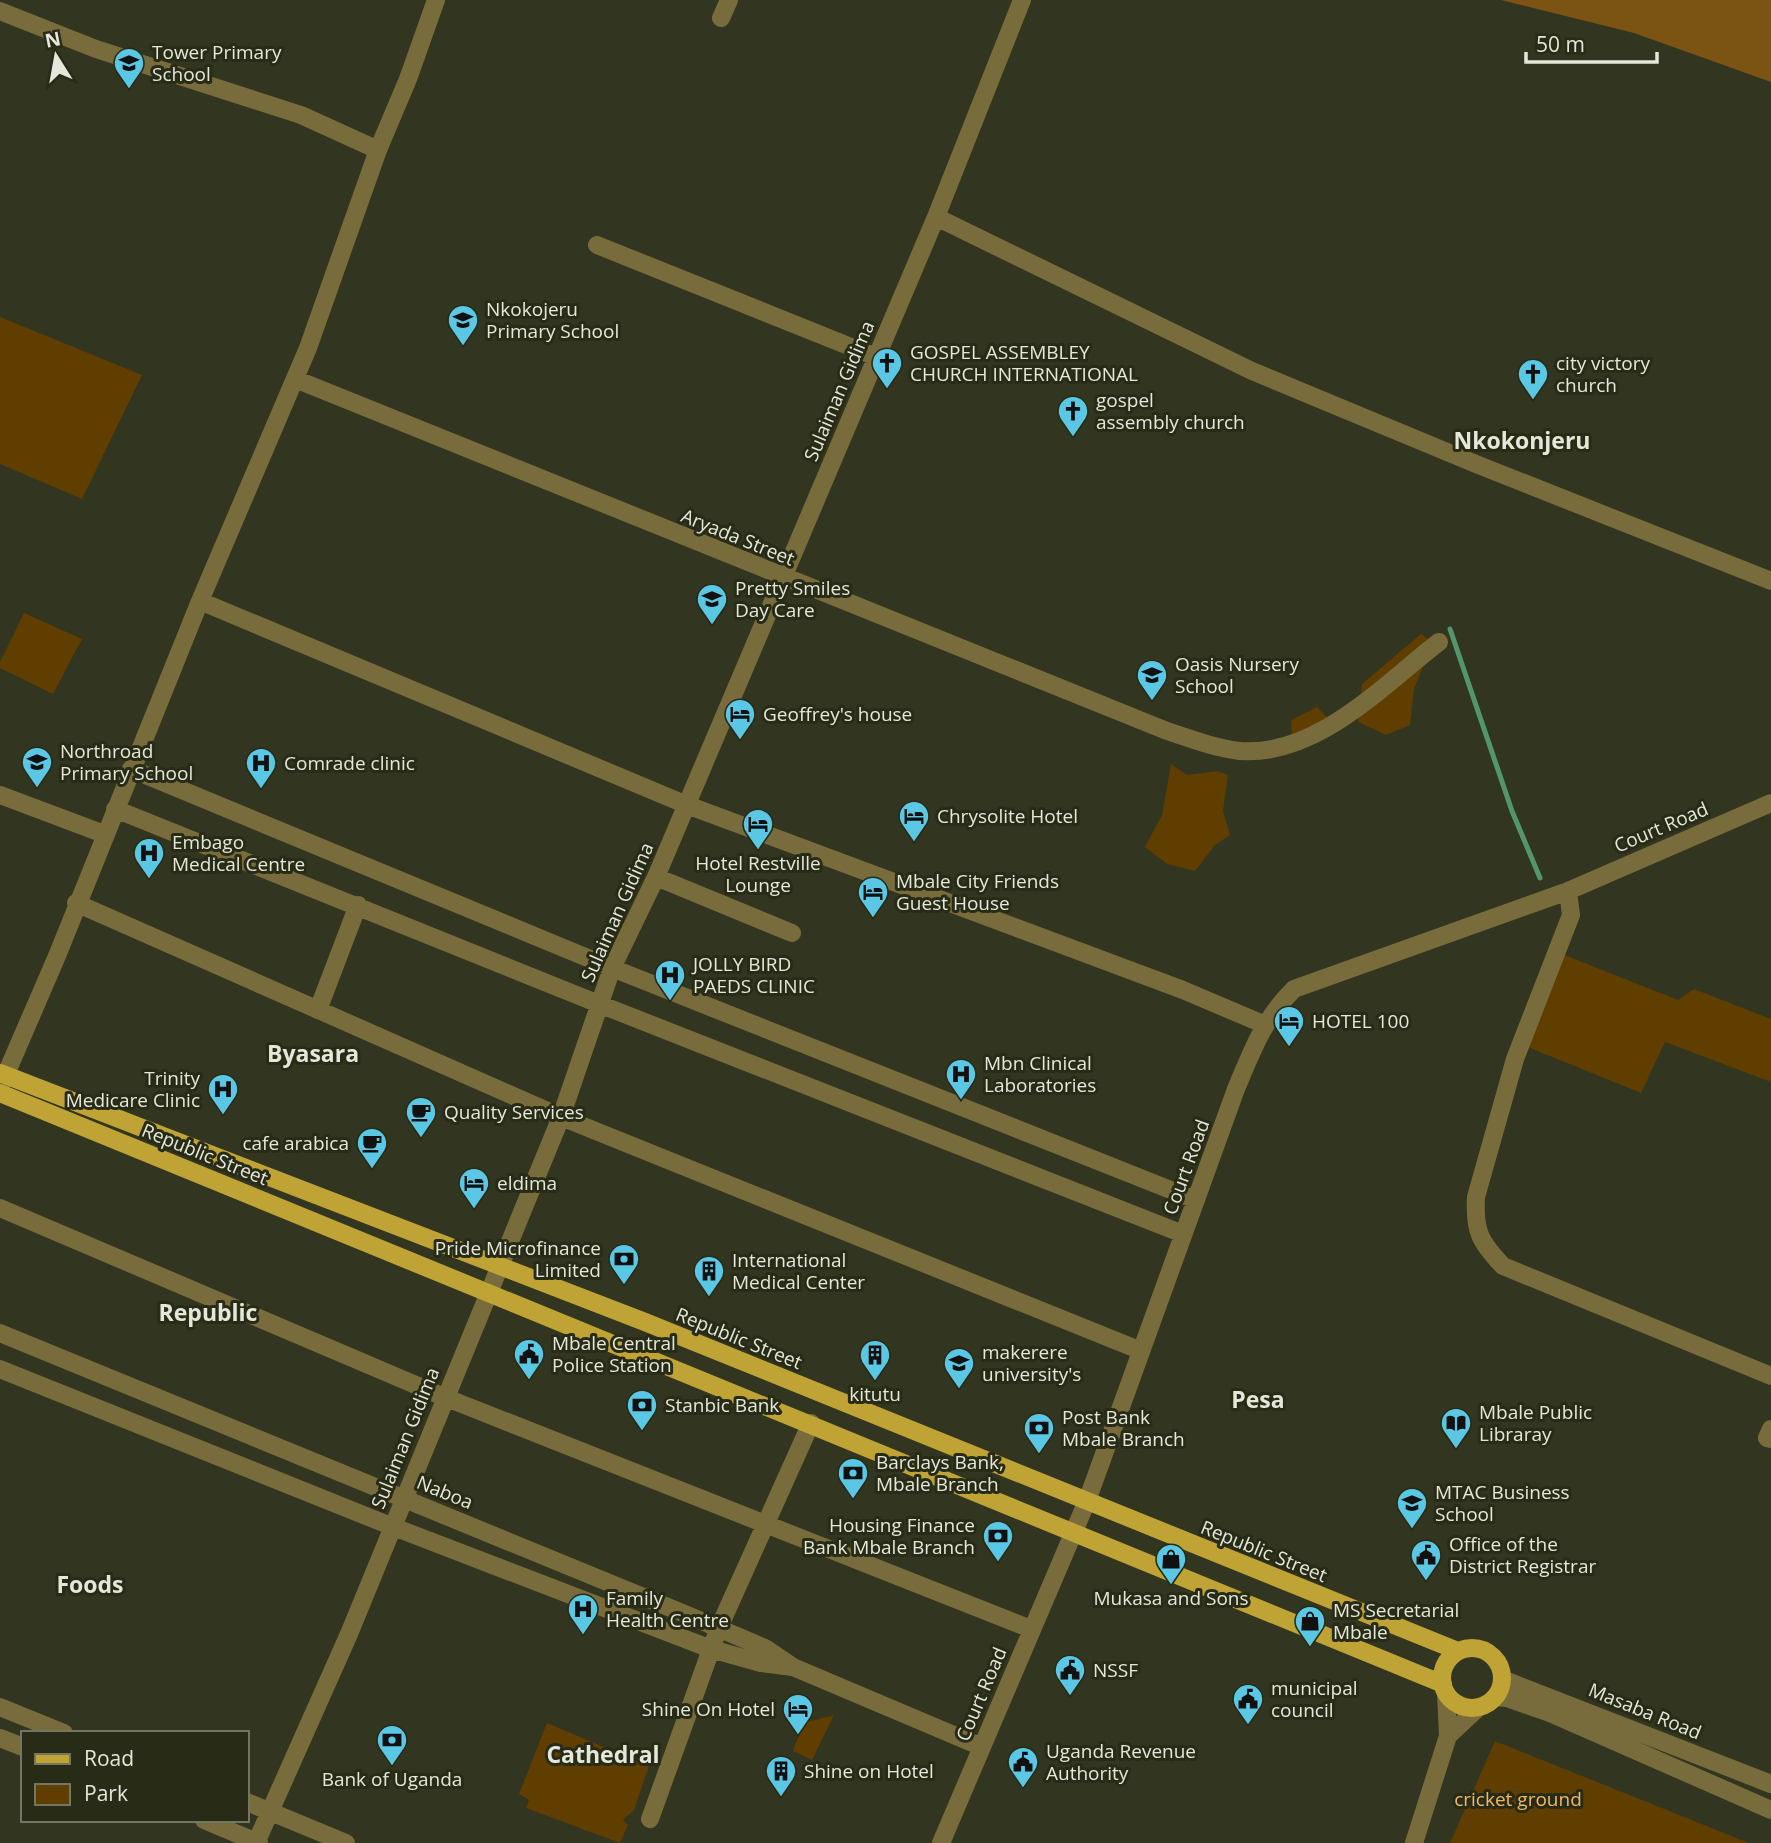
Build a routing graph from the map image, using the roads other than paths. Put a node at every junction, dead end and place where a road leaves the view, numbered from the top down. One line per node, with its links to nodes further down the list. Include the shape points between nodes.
1 (436, 0): 6 (street)
2 (729, 0): 5 (street)
3 (1021, 0): 7 (street, Sulaiman Gidima)
4 (0, 11): 6 (street, via 96,48 301,115)
5 (721, 18)
6 (378, 150): 10 (street)
7 (936, 217): 9 (street, Sulaiman Gidima); 12 (street, via 1252,372)
8 (597, 245): 9 (street)
9 (876, 357): 11 (street, Sulaiman Gidima)
10 (295, 379): 11 (street, Aryada Street); 13 (street)
11 (781, 577): 14 (street, Aryada Street, via 1167,731 1242,751 1300,741 1345,715); 18 (street, Sulaiman Gidima)
12 (1771, 581)
13 (200, 601): 15 (street); 18 (street)
14 (1439, 642)
15 (131, 769): 19 (street); 26 (street)
16 (0, 795): 20 (street)
17 (1771, 803): 22 (street, Court Road)
18 (687, 805): 21 (street, Sulaiman Gidima); 29 (street)
19 (115, 809): 20 (street); 24 (street)
20 (104, 834): 23 (street)
21 (656, 877): 25 (street); 26 (street, Sulaiman Gidima)
22 (1568, 891): 29 (street, Court Road, via 1294,989); 40 (street, via 1571,915 1515,1059 1476,1197 1479,1237 1503,1266)
23 (76, 903): 28 (street); 30 (street)
24 (358, 905): 27 (street); 28 (street)
25 (792, 933)
26 (612, 968): 27 (street, Sulaiman Gidima); 32 (street)
27 (599, 1004): 31 (street, Sulaiman Gidima); 34 (street)
28 (318, 1010): 31 (street)
29 (1263, 1024): 32 (street, Court Road)
30 (1, 1082): 35 (main road, Republic Street); 36 (main road, Republic Street)
31 (561, 1117): 35 (street, Sulaiman Gidima); 38 (street)
32 (1196, 1200): 34 (street, Court Road)
33 (0, 1208): 41 (street)
34 (1183, 1234): 38 (street, Court Road)
35 (498, 1267): 36 (street, Sulaiman Gidima); 46 (main road, Republic Street)
36 (488, 1292): 41 (street, Sulaiman Gidima); 42 (main road, Republic Street)
37 (0, 1333): 45 (street, Naboa)
38 (1139, 1350): 46 (street, Court Road)
39 (0, 1369): 48 (street, Naboa)
40 (1771, 1376)
41 (444, 1398): 45 (street, Sulaiman Gidima); 47 (street)
42 (811, 1423): 47 (street); 49 (main road, Republic Street)
43 (1771, 1429): 44 (street, via 1767,1438)
44 (1771, 1439)
45 (402, 1497): 48 (street, Sulaiman Gidima); 51 (street, Naboa)
46 (1087, 1502): 49 (street, Court Road); 53 (main road, Republic Street)
47 (768, 1525): 50 (street); 51 (street)
48 (391, 1526): 52 (street, Naboa); 68 (street, Sulaiman Gidima, via 349,1634)
49 (1070, 1534): 50 (street, Court Road); 56 (main road, Republic Street)
50 (1031, 1629): 64 (street, Court Road)
51 (718, 1630): 52 (street); 54 (street, Naboa, via 765,1648)
52 (711, 1649): 54 (street, Naboa); 69 (street)
53 (1458, 1651): 55 (main road, via 1488,1652 1499,1664); 56 (main road, via 1442,1671)
54 (793, 1667): 64 (street, Naboa)
55 (1502, 1679): 57 (main road); 65 (street, Masaba Road)
56 (1444, 1689): 59 (main road, via 1454,1702); 61 (street)
57 (1495, 1697): 59 (main road); 67 (street, via 1550,1713)
58 (0, 1707): 60 (street)
59 (1479, 1707): 61 (street)
60 (59, 1731)
61 (1448, 1736): 74 (street)
62 (0, 1738): 63 (street)
63 (21, 1746)
64 (982, 1747): 73 (street, Court Road)
65 (1771, 1784)
66 (248, 1802): 68 (street)
67 (1771, 1810)
68 (270, 1811): 71 (street, Sulaiman Gidima); 72 (street)
69 (650, 1819)
70 (209, 1822): 71 (street)
71 (257, 1843)
72 (346, 1843)
73 (941, 1843)
74 (1414, 1843)

